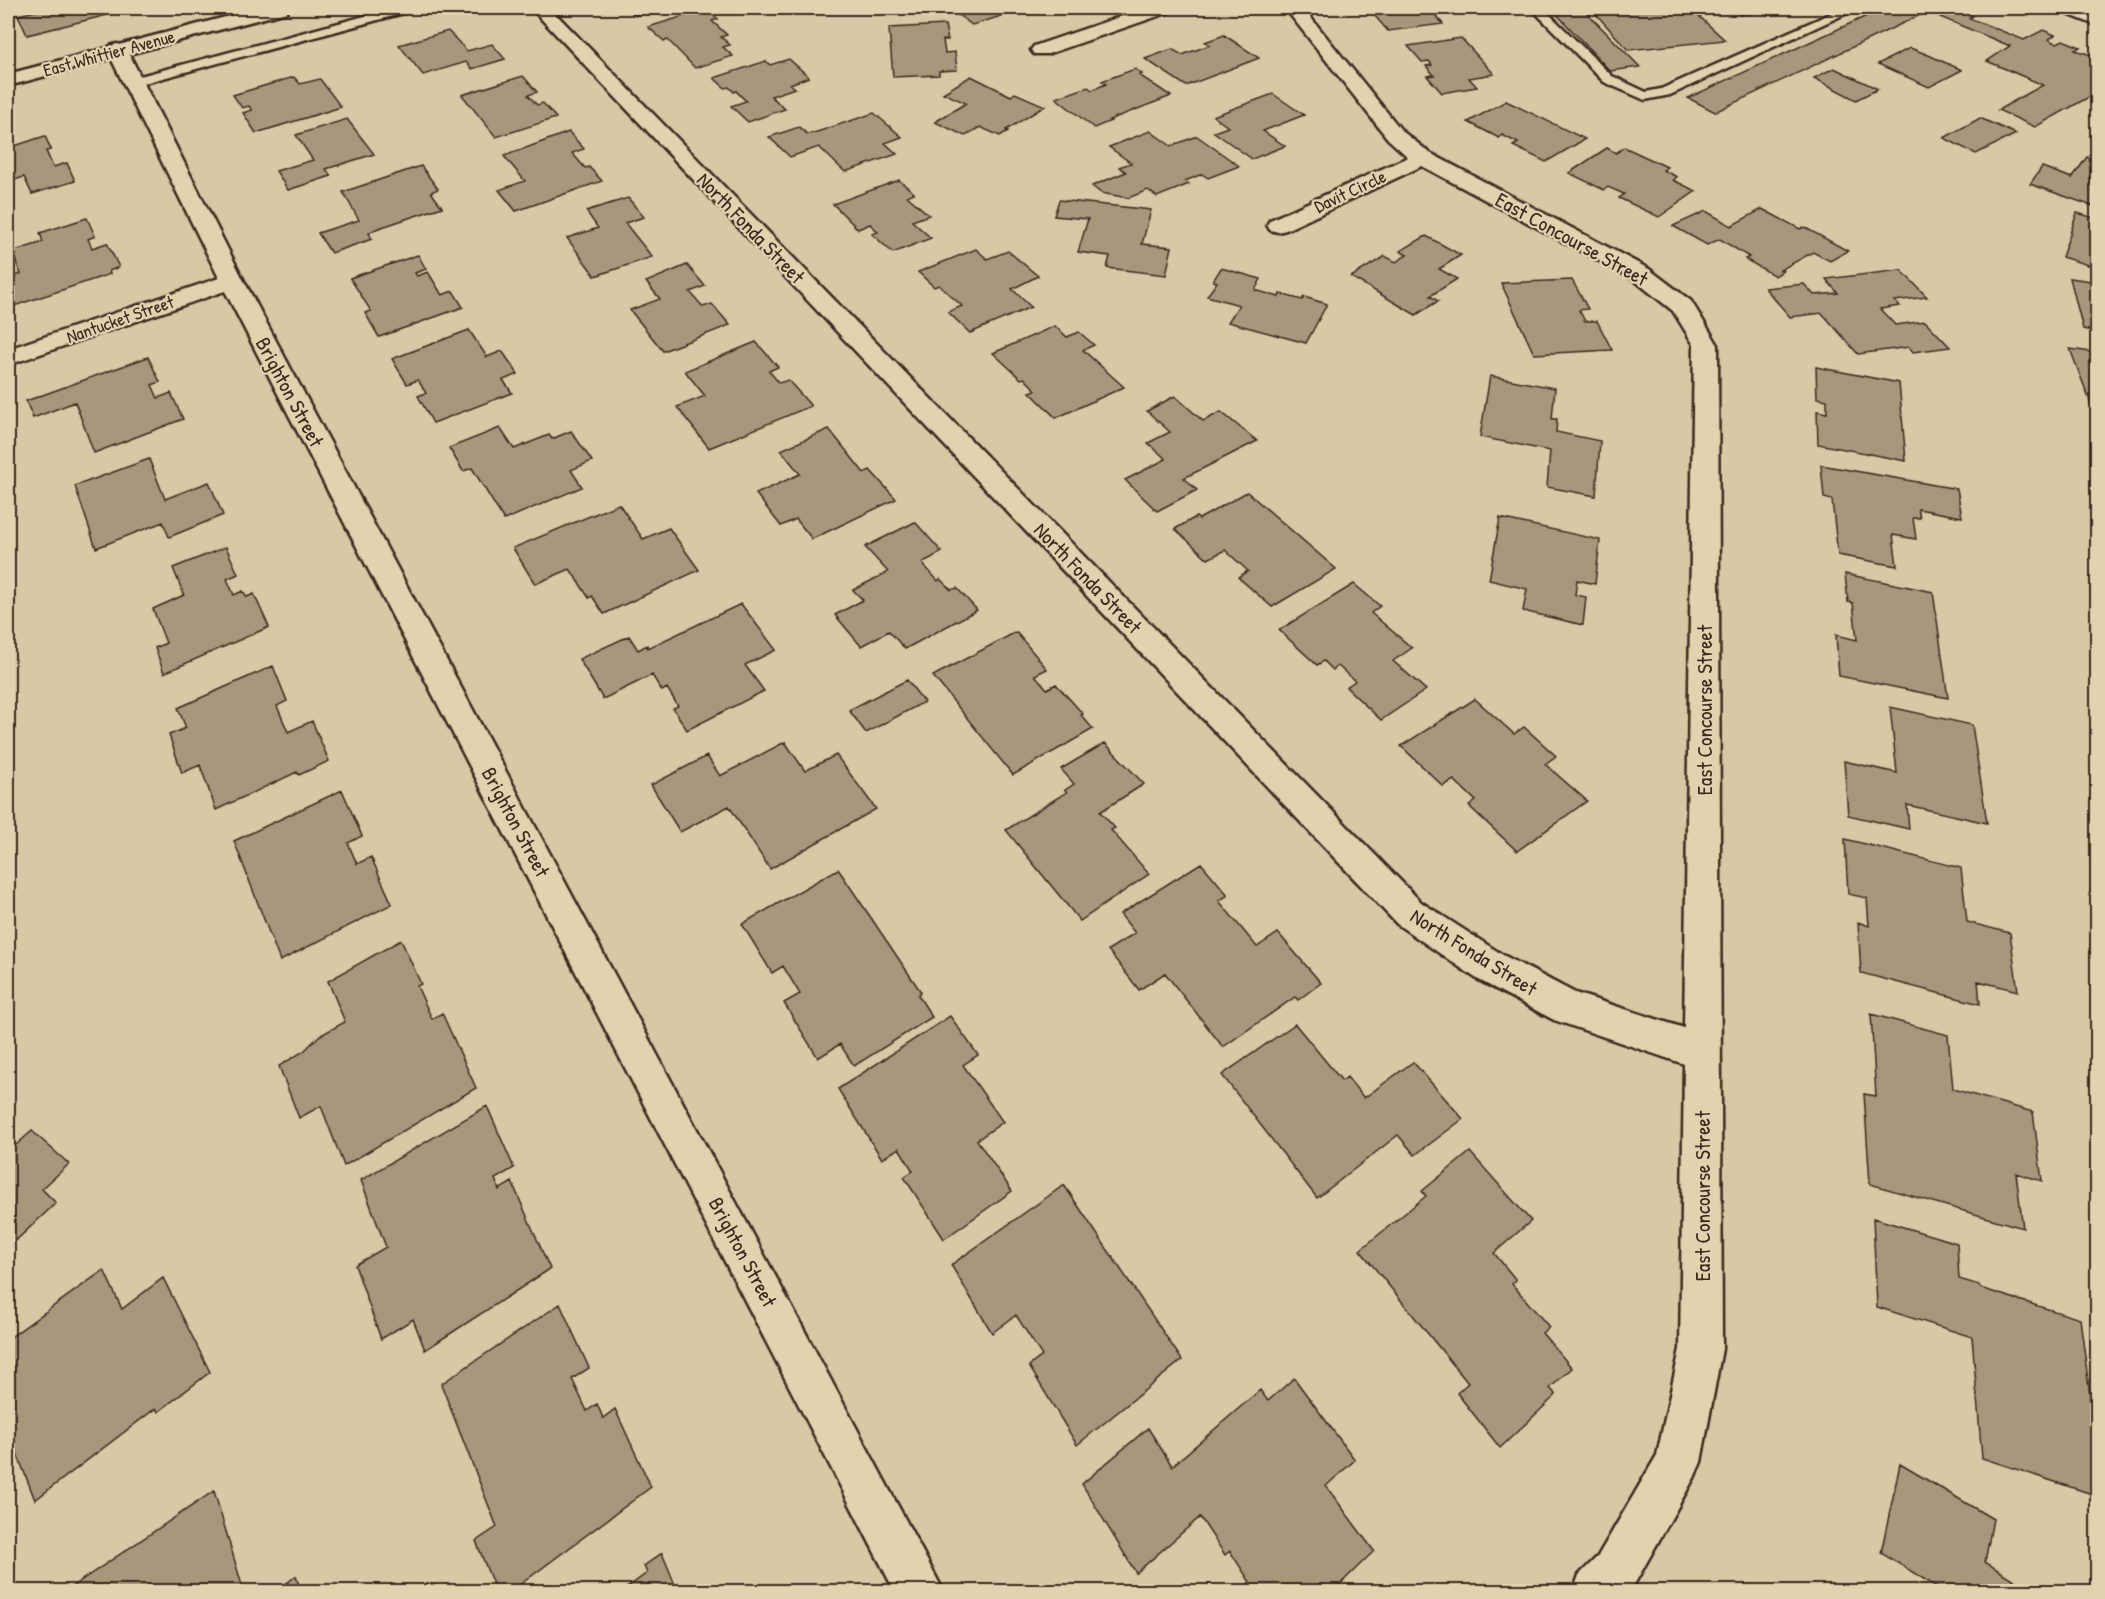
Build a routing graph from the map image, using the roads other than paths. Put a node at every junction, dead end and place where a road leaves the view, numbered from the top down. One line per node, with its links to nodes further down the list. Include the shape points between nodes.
1 (280, 8): 10 (street, East Whittier Avenue)
2 (407, 8): 13 (lane)
3 (540, 8): 18 (street, North Fonda Street, via 1409,913 1490,967 1567,1008)
4 (1163, 8): 11 (street)
5 (1294, 8): 14 (street, East Concourse Street, via 1395,135)
6 (1537, 8): 7 (lane, via 1608,79 1645,96 1665,92)
7 (1852, 8)
8 (2069, 8): 9 (street)
9 (2097, 20)
10 (117, 50): 12 (street, East Whittier Avenue); 13 (street, Brighton Street)
11 (1041, 50)
12 (8, 80)
13 (133, 82): 16 (street, Brighton Street)
14 (1422, 158): 15 (street, Davit Circle); 18 (street, East Concourse Street, via 1641,274 1682,306 1706,345)
15 (1278, 225)
16 (232, 281): 17 (street, Nantucket Street); 19 (street, Brighton Street)
17 (8, 357)
18 (1703, 1052): 20 (street, East Concourse Street, via 1701,1349 1678,1461 1615,1572)
19 (921, 1592)
20 (1596, 1592)

